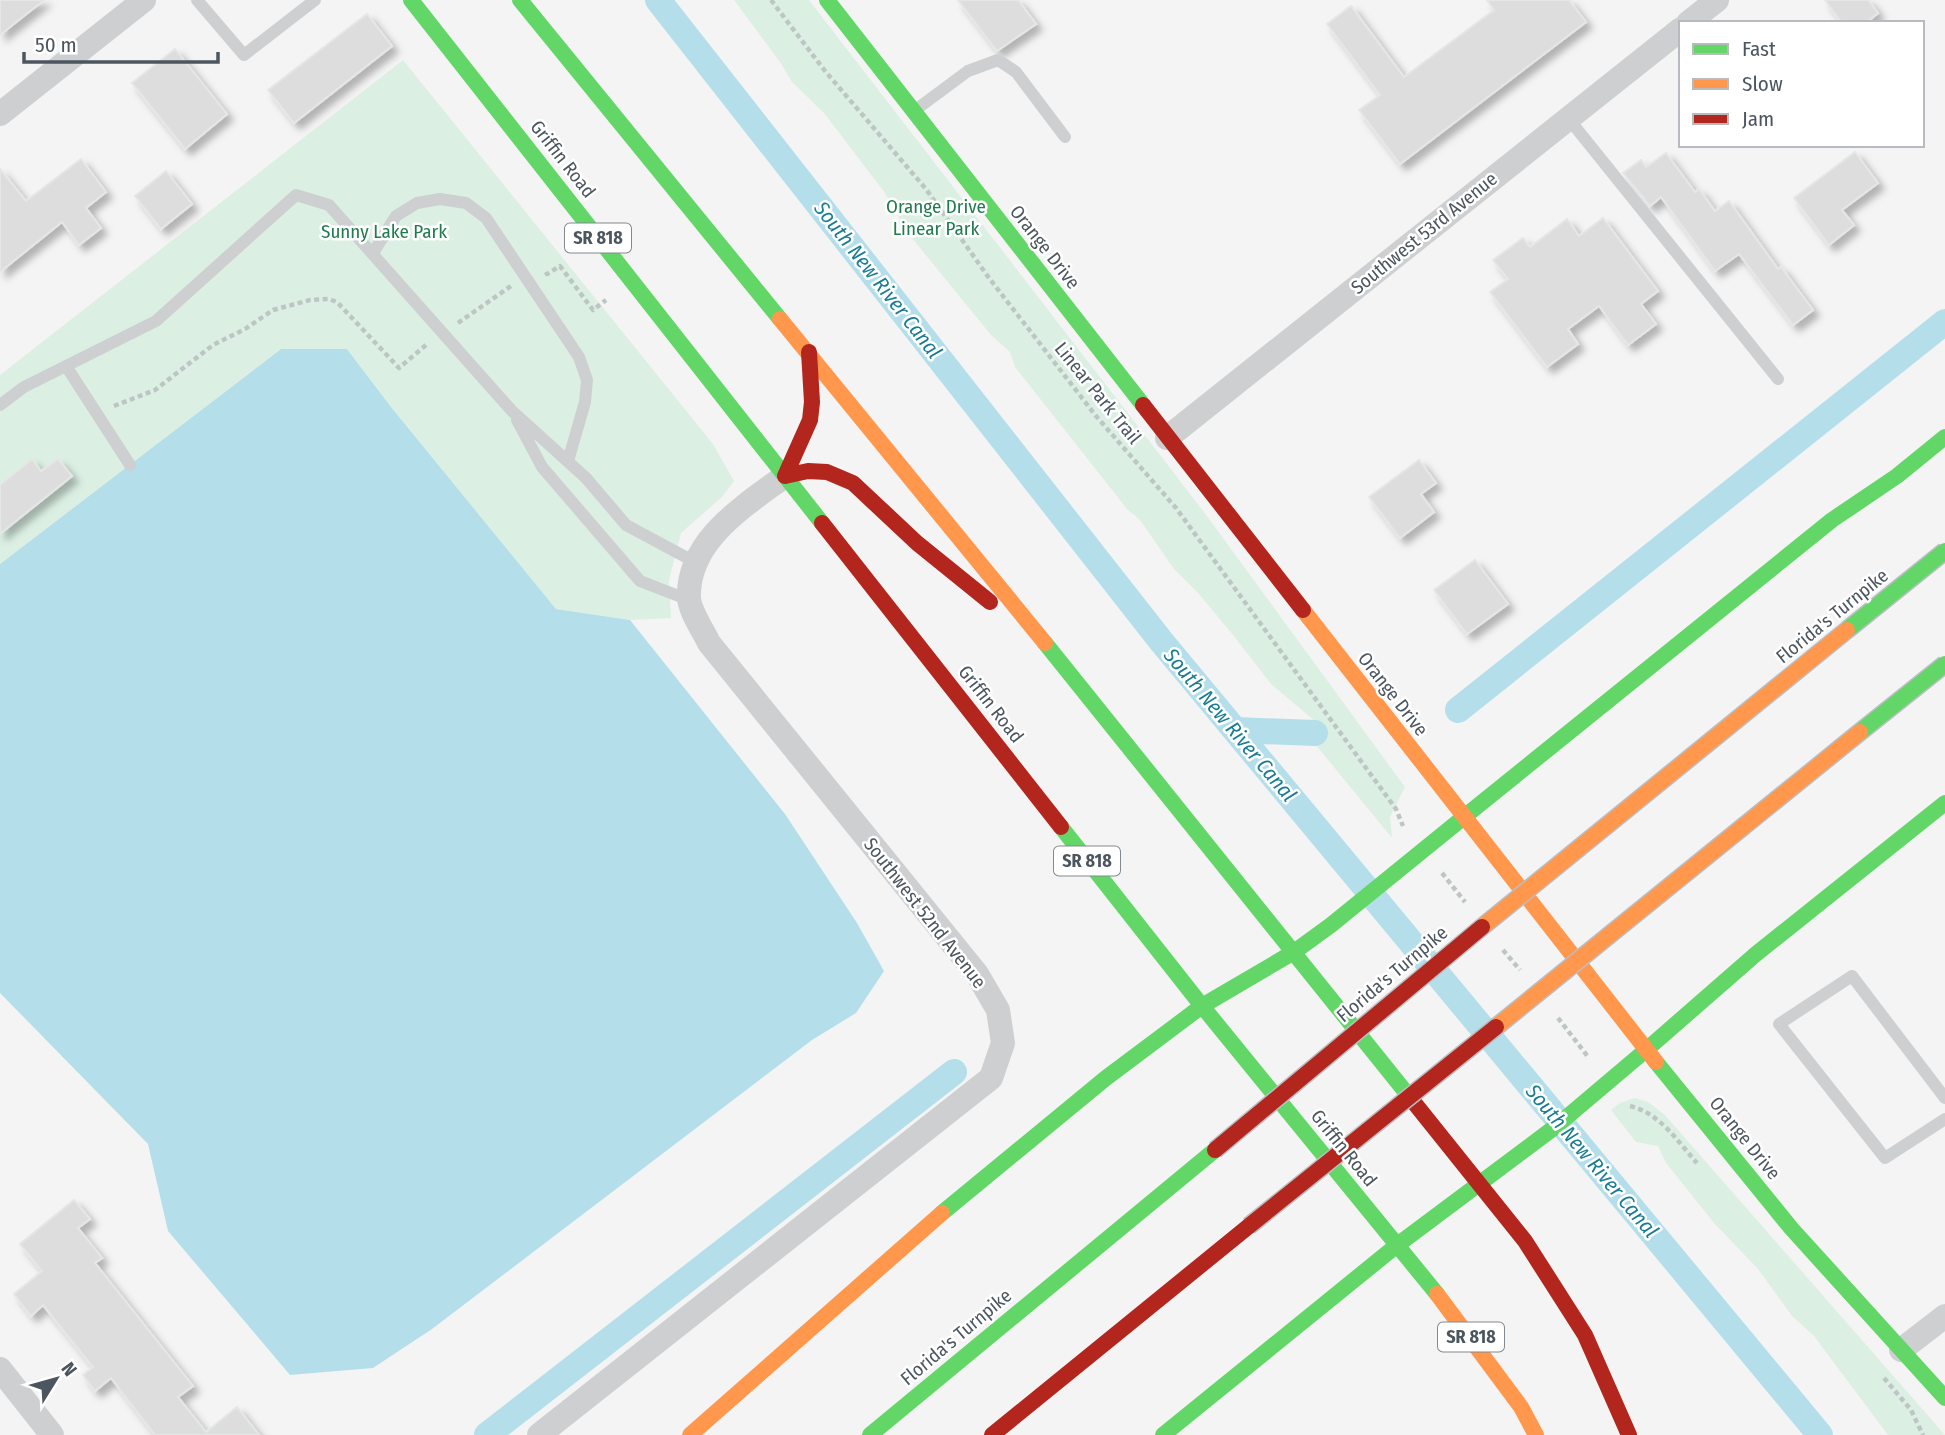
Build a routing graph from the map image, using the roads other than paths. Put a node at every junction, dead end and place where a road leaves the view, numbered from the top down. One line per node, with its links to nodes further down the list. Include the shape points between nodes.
1 (144, 0): 11 (street)
2 (197, 0): 3 (lane, via 244,55)
3 (316, 0)
4 (411, 0): 24 (main road, Griffin Road / SR 818)
5 (520, 0): 15 (main road)
6 (827, 0): 10 (main road, Orange Drive)
7 (1717, 0): 8 (street)
8 (1691, 21)
9 (1679, 31): 12 (street, Southwest 53rd Avenue)
10 (914, 112): 13 (lane, via 968,71 998,60 1016,72); 21 (main road, Orange Drive)
11 (0, 114)
12 (1568, 118): 17 (lane); 21 (street, Southwest 53rd Avenue)
13 (1065, 137)
14 (373, 253): 16 (lane, via 330,205 296,195 156,321); 19 (lane); 22 (lane, via 396,216 417,203 440,199 466,203 486,218 579,357 587,380)
15 (809, 352): 24 (main road, via 810,420); 28 (main road)
16 (66, 366): 18 (lane); 23 (lane)
17 (1778, 379)
18 (0, 405)
19 (512, 411): 22 (lane); 27 (lane, via 542,467 640,581)
20 (1945, 437): 31 (main road, via 1832,520)
21 (1167, 438): 31 (main road, Orange Drive)
22 (568, 461): 26 (lane, via 626,525)
23 (130, 465)
24 (785, 476): 26 (street, via 727,519); 28 (main road, via 826,473 859,486 907,534); 33 (main road, Griffin Road / SR 818)
25 (1945, 551): 46 (main road, Florida's Turnpike, bridge, via 1420,977)
26 (695, 562): 27 (street)
27 (689, 600): 44 (street, Southwest 52nd Avenue, via 709,643 977,974 998,1010 1003,1043 990,1078)
28 (1054, 654): 32 (main road)
29 (1945, 664): 47 (main road, bridge)
30 (1945, 803): 34 (main road, via 1688,1010)
31 (1464, 817): 32 (main road); 34 (main road, Orange Drive)
32 (1294, 952): 33 (main road); 37 (main road)
33 (1202, 1006): 38 (main road, Griffin Road / SR 818); 45 (main road, via 1163,1032 982,1178)
34 (1646, 1050): 37 (main road); 40 (main road, Orange Drive, via 1791,1228)
35 (1945, 1098): 36 (lane, via 1852,976 1779,1024 1885,1158)
36 (1945, 1119)
37 (1481, 1185): 38 (main road); 50 (main road, via 1532,1251 1585,1335)
38 (1396, 1246): 48 (main road); 49 (main road, Griffin Road / SR 818, via 1470,1336 1521,1406)
39 (1945, 1316): 40 (street)
40 (1901, 1350): 42 (main road, Orange Drive)
41 (0, 1369): 43 (street)
42 (1945, 1398)
43 (52, 1435)
44 (539, 1435)
45 (690, 1435)
46 (870, 1435)
47 (992, 1435)
48 (1163, 1435)
49 (1536, 1435)
50 (1629, 1435)

